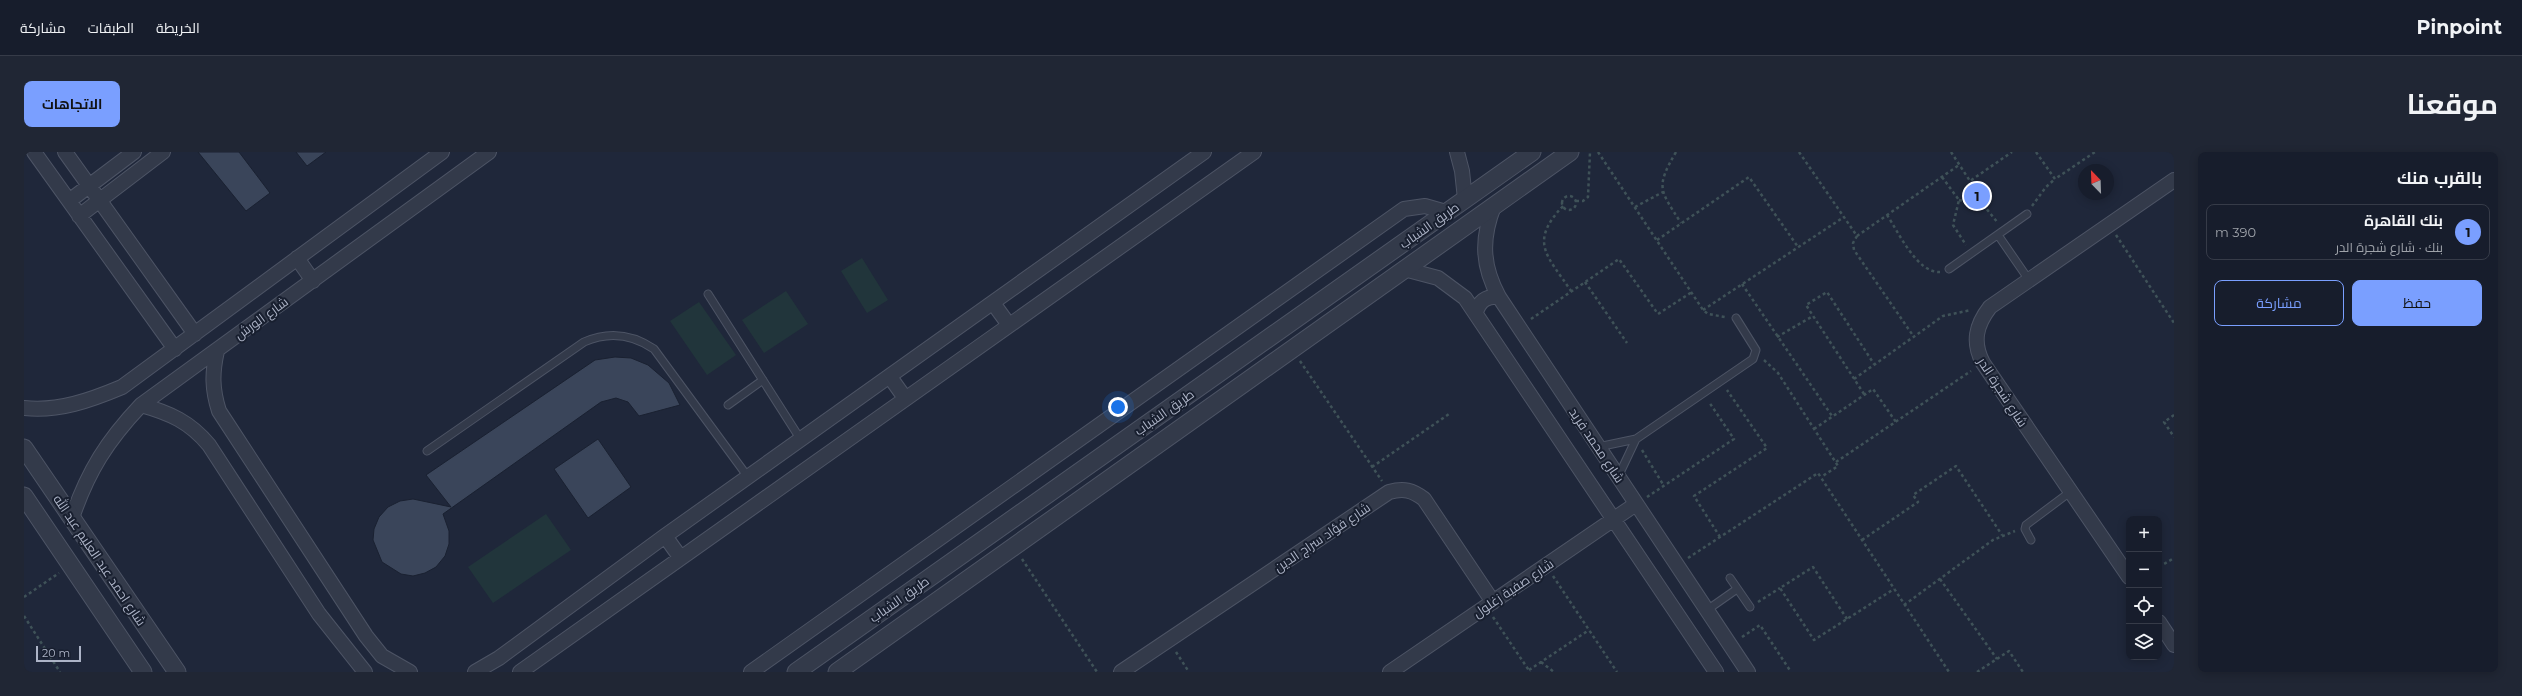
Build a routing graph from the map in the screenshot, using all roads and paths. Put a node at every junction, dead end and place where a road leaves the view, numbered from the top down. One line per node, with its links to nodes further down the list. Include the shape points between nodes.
1 (34, 152): 29 (street)
2 (65, 152): 24 (street)
3 (134, 152): 24 (street)
4 (163, 152): 27 (street)
5 (442, 152): 46 (street, شارع الورش)
6 (489, 152): 50 (street, شارع الورش)
7 (1204, 152): 57 (street)
8 (1254, 152): 64 (street)
9 (1457, 152): 26 (street)
10 (1570, 152): 31 (street, طريق الشباب)
11 (1590, 152): 30 (path, via 1588,197 1583,201)
12 (1598, 152): 33 (path)
13 (1676, 152): 25 (path, via 1663,177)
14 (1799, 152): 38 (path)
15 (1950, 152): 20 (path)
16 (2012, 152): 20 (path, via 1970,181)
17 (2036, 152): 22 (path)
18 (2095, 152): 22 (path)
19 (1526, 153): 26 (street, طريق الشباب)
20 (1959, 165): 21 (path)
21 (1942, 177): 28 (path); 36 (path)
22 (2055, 179): 35 (path, via 2038,196)
23 (2174, 180): 40 (street, شارع شجرة الدر)
24 (89, 186): 27 (street); 29 (street)
25 (1663, 192): 33 (path); 39 (path)
26 (1465, 199): 34 (street, طريق الشباب)
27 (99, 200): 37 (street); 66 (street)
28 (1959, 200): 41 (path, via 1985,207); 45 (path, via 1954,225)
29 (69, 201): 37 (street)
30 (1576, 201): 32 (path, via 1576,205 1570,210); 32 (path, via 1573,197 1565,198)
31 (1494, 206): 47 (street, طريق الشباب); 56 (street, شارع محمد فريد, via 1487,224 1485,262 1490,280)
32 (1563, 206): 53 (path, via 1551,218 1545,234 1544,250)
33 (1635, 207): 43 (path)
34 (1446, 212): 151 (street, via 1426,206 1404,209 1397,213); 152 (street, طريق الشباب)
35 (2028, 214): 41 (lane)
36 (1888, 215): 42 (path); 48 (path, via 1919,264 1928,271)
37 (79, 216): 70 (street)
38 (1844, 217): 42 (path); 44 (path)
39 (1681, 224): 43 (path); 44 (path, via 1749,177)
40 (2109, 225): 49 (street, شارع شجرة الدر); 63 (path)
41 (2001, 233): 45 (lane); 49 (lane)
42 (1857, 236): 68 (path, via 1853,243 1854,250)
43 (1657, 240): 54 (path)
44 (1798, 247): 52 (path)
45 (1971, 253): 48 (lane)
46 (297, 258): 50 (street); 66 (street, شارع الورش)
47 (1404, 269): 60 (street, شارع محمد فريد, via 1421,272 1448,284 1465,298); 71 (street, طريق الشباب)
48 (1949, 269)
49 (2029, 280): 58 (street, شارع شجرة الدر)
50 (313, 281): 72 (street, شارع الورش)
51 (1585, 282): 53 (path); 54 (path, via 1619,258 1658,314); 69 (path)
52 (1742, 284): 59 (path); 67 (path)
53 (1571, 291): 65 (path)
54 (1692, 292): 59 (path)
55 (708, 294): 78 (lane)
56 (1499, 297): 60 (street, via 1484,299); 65 (street, شارع محمد فريد)
57 (994, 303): 64 (street); 76 (street)
58 (1990, 307): 68 (path, via 1951,313); 74 (street, شارع شجرة الدر, via 1980,320 1976,336 1977,352)
59 (1703, 310): 62 (path, via 1718,317)
60 (1476, 312): 108 (street, شارع محمد فريد)
61 (1813, 316): 67 (path); 75 (path, via 1806,305 1827,292); 77 (path)
62 (1736, 318): 73 (lane, via 1756,350)
63 (2174, 323)
64 (1009, 325): 82 (street)
65 (1519, 327): 94 (street, شارع محمد فريد)
66 (195, 334): 70 (street, شارع الورش)
67 (1777, 336): 88 (path)
68 (1914, 337): 75 (path)
69 (1626, 343)
70 (174, 349): 85 (street, شارع الورش, via 122,387 92,400 60,407)
71 (1292, 349): 98 (path); 115 (street, طريق الشباب)
72 (217, 351): 84 (street, شارع الورش); 148 (street, via 212,371 219,411 366,636 382,656)
73 (1755, 357): 79 (lane); 90 (path, via 1772,366)
74 (1983, 363): 89 (path); 104 (street, شارع شجرة الدر)
75 (1874, 364): 77 (path)
76 (890, 377): 82 (street); 93 (street)
77 (1854, 379): 81 (path)
78 (763, 380): 83 (lane); 93 (lane)
79 (1721, 381): 80 (lane); 112 (path, via 1767,448 1694,496)
80 (1703, 393): 92 (lane); 102 (path, via 1734,439)
81 (1864, 394): 88 (path); 89 (path, via 1872,389)
82 (905, 398): 116 (street)
83 (728, 405)
84 (142, 406): 107 (street, شارع الورش, via 118,429 98,456 83,486); 147 (street, via 181,419 197,430 320,614)
85 (24, 408)
86 (1449, 414): 98 (path)
87 (2174, 415): 91 (path, via 2164,422)
88 (1832, 416): 90 (path)
89 (1896, 422): 97 (path)
90 (1814, 429): 97 (path)
91 (2174, 436)
92 (1636, 439): 94 (lane); 101 (lane); 102 (path)
93 (801, 440): 99 (street)
94 (1598, 447): 101 (street, شارع محمد فريد)
95 (24, 448): 107 (street, شارع احمد عبد العليم عبد الله)
96 (427, 451): 99 (lane, via 584,342 601,336 622,335 644,342 654,349)
97 (1836, 462): 100 (path, via 1838,466)
98 (1372, 467): 103 (path)
99 (748, 477): 111 (street)
100 (1821, 477): 112 (path, via 1818,473); 113 (path)
101 (1618, 478): 106 (street, شارع محمد فريد)
102 (1664, 486): 106 (path)
103 (1389, 492): 129 (street, شارع فؤاد سراج الدين, via 1402,489 1414,491 1424,500); 137 (street, شارع فؤاد سراج الدين)
104 (2070, 492): 109 (lane, via 2031,520); 122 (street, شارع شجرة الدر)
105 (24, 496): 118 (street, شارع احمد عبد العليم عبد الله)
106 (1636, 504): 108 (street, شارع صفية زغلول); 119 (street, شارع محمد فريد)
107 (72, 518): 146 (street, شارع احمد عبد العليم عبد الله)
108 (1615, 519): 121 (street, شارع صفية زغلول); 160 (street, شارع محمد فريد)
109 (2025, 530): 110 (path); 114 (lane)
110 (2002, 535): 113 (path, via 1956,466 1913,495 1918,502); 124 (path)
111 (665, 536): 116 (street); 149 (street, via 499,658)
112 (1720, 537): 119 (path)
113 (1862, 540): 127 (path)
114 (2031, 540)
115 (1014, 547): 153 (street, طريق الشباب); 154 (path)
116 (680, 557): 150 (street)
117 (2174, 558): 120 (path)
118 (70, 565): 128 (path); 145 (street, شارع احمد عبد العليم عبد الله)
119 (1677, 565): 132 (street, شارع محمد فريد)
120 (2162, 565)
121 (1547, 566): 129 (street, شارع صفية زغلول); 136 (path)
122 (2126, 573)
123 (1730, 578): 126 (lane)
124 (1940, 579): 130 (path); 140 (path)
125 (1780, 588): 131 (path); 134 (path, via 1814,640); 134 (path, via 1813,566)
126 (1737, 589): 131 (lane); 132 (lane)
127 (1894, 589): 130 (path); 134 (path)
128 (24, 597)
129 (1490, 604): 142 (street, شارع صفية زغلول); 143 (path)
130 (1904, 604): 163 (path)
131 (1750, 607)
132 (1706, 610): 138 (street, شارع محمد فريد)
133 (24, 616): 144 (path)
134 (1848, 619)
135 (2160, 624): 139 (street)
136 (1589, 630): 141 (path); 159 (path)
137 (1168, 640): 155 (street, شارع فؤاد سراج الدين); 156 (path)
138 (1730, 645): 161 (street, شارع محمد فريد); 162 (path, via 1760,626)
139 (2174, 645)
140 (1997, 659): 164 (path); 165 (path, via 2009,651)
141 (1541, 662): 143 (path); 158 (path)
142 (1406, 667): 157 (street, شارع صفية زغلول)
143 (1529, 671)
144 (60, 672)
145 (143, 672)
146 (177, 672)
147 (366, 672)
148 (410, 672)
149 (475, 672)
150 (520, 672)
151 (751, 672)
152 (796, 672)
153 (837, 672)
154 (1097, 672)
155 (1121, 672)
156 (1189, 672)
157 (1390, 672)
158 (1554, 672)
159 (1617, 672)
160 (1716, 672)
161 (1748, 672)
162 (1791, 672)
163 (1948, 672)
164 (1977, 672)
165 (2023, 672)

